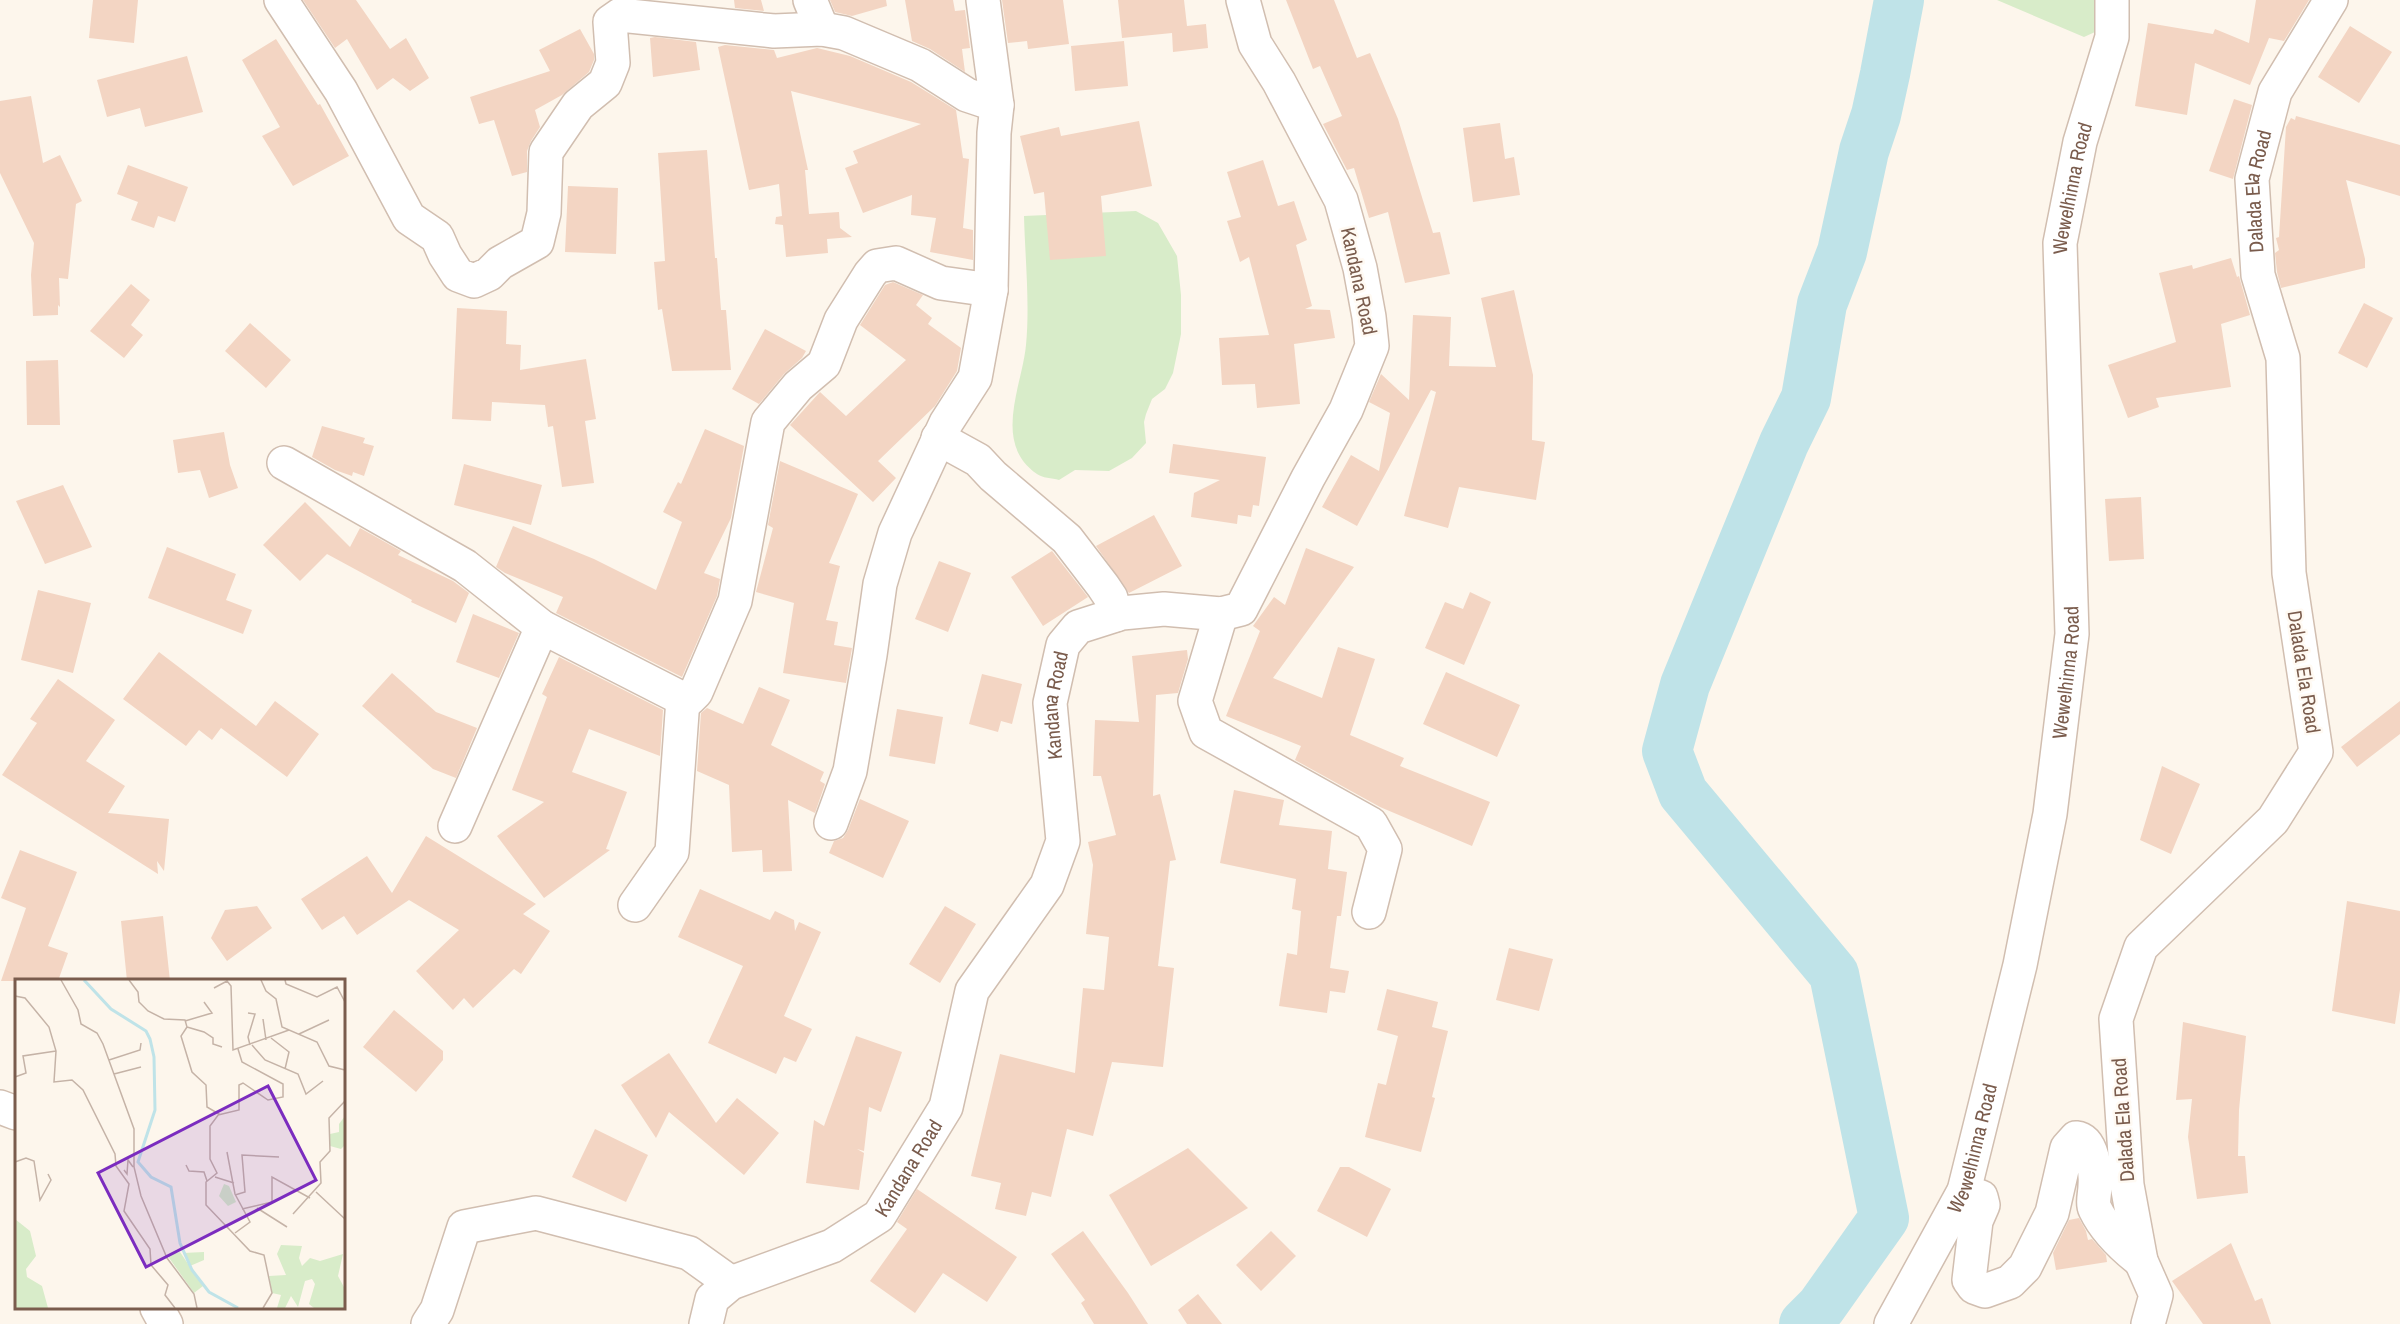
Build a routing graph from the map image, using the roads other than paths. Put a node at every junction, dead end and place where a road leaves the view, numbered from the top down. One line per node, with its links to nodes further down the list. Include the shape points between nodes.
1 (281, 0): 6 (street, via 341,91 409,218 437,237 458,274 474,281 537,242 544,213 546,152 578,105 605,82 614,63 610,22 620,15 774,31)
2 (983, 0): 7 (street)
3 (1244, 0): 11 (street, Kandana Road, via 1255,44 1279,81 1341,200 1360,268 1372,346 1347,410 1241,609)
4 (2112, 0): 21 (street, Wewelhinna Road, via 2112,37 2080,142 2061,243 2072,634 2050,814 2020,965)
5 (2331, 0): 22 (street, Dalada Ela Road, via 2275,92 2252,179 2258,275 2283,358 2289,573 2316,752 2273,820 2141,947 2119,1009 2116,1019 2127,1185)
6 (816, 15): 7 (street, via 844,33 920,65 967,95)
7 (997, 105): 8 (street)
8 (991, 290): 9 (street, via 975,378); 14 (street, via 941,283 896,263 877,266 870,274 841,320 824,364 798,386 768,422 735,601 696,692)
9 (938, 438): 12 (street, via 978,460 1067,539 1103,586); 15 (street, via 895,533 880,584 850,771)
10 (284, 463): 13 (street, via 465,566)
11 (1221, 614): 12 (street, Kandana Road, via 1164,609); 18 (street, via 1195,701 1206,732 1371,824 1385,849)
12 (1116, 615): 23 (street, Kandana Road, via 1078,627 1063,645 1050,703 1063,842 1047,885 972,991 946,1107 879,1216 832,1246)
13 (542, 627): 14 (street); 16 (street)
14 (683, 699): 17 (street, via 672,852)
15 (831, 823)
16 (455, 826)
17 (635, 905)
18 (1369, 912)
19 (0, 1107): 20 (street)
20 (15, 1113)
21 (1964, 1191): 22 (street, via 1981,1197 1983,1205 1976,1221 1969,1280 1985,1291 2010,1282 2025,1267 2052,1213 2067,1148 2081,1138 2094,1163 2094,1207 2122,1246); 28 (street, Wewelhinna Road)
22 (2141, 1261): 29 (street, Dalada Ela Road, via 2156,1295)
23 (731, 1283): 26 (street, via 690,1253 536,1213 464,1227); 27 (street, Kandana Road, via 712,1299)
24 (158, 1309): 25 (street)
25 (166, 1324)
26 (428, 1324)
27 (706, 1324)
28 (1891, 1324)
29 (2148, 1324)

